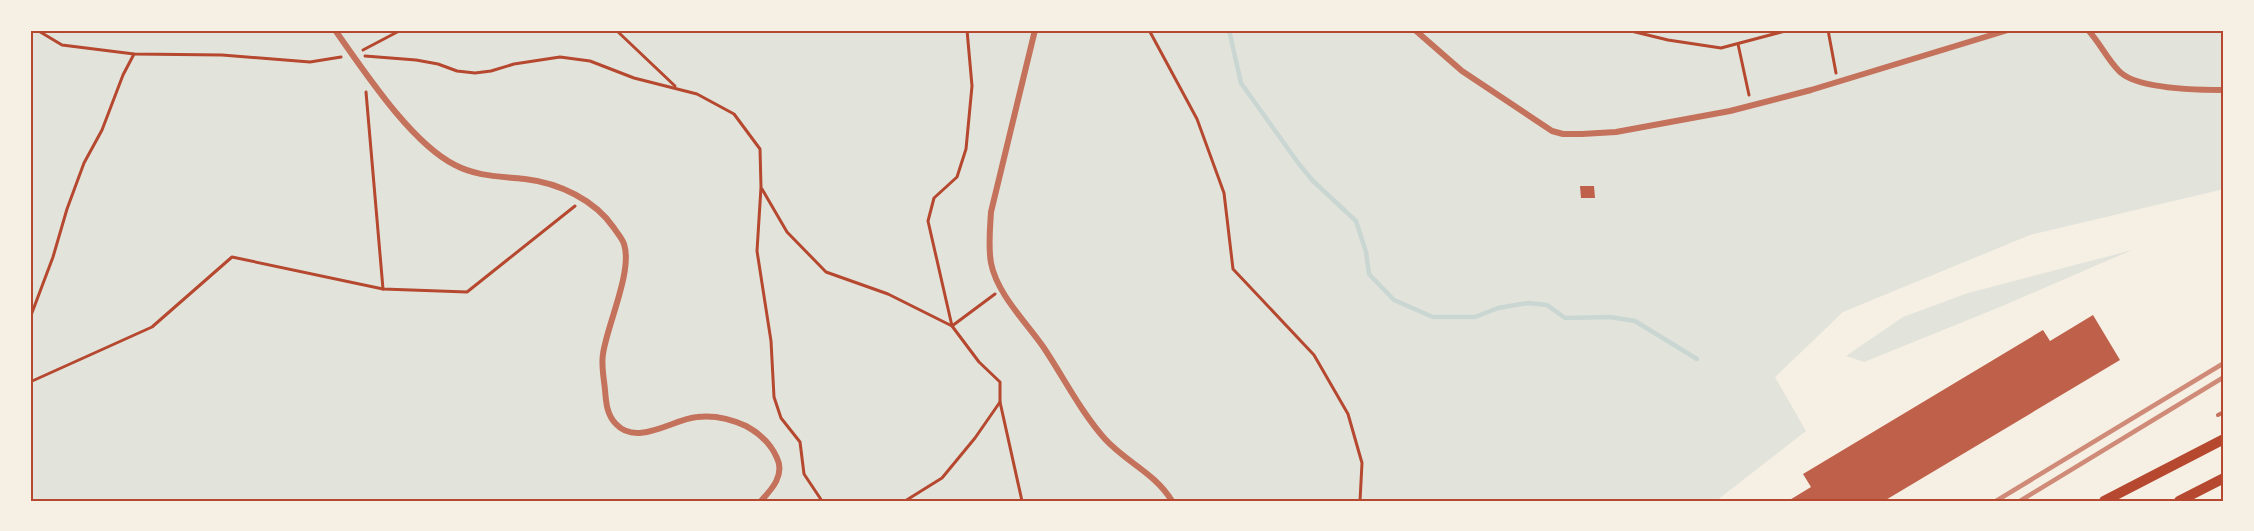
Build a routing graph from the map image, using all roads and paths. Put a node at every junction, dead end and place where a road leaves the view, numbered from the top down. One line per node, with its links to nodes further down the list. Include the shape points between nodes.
1 (37, 30): 15 (path, via 62,45)
2 (335, 30): 16 (street)
3 (401, 30): 16 (path)
4 (616, 30): 19 (path)
5 (967, 30): 27 (path, via 972,86 966,149 957,177 934,198 928,220)
6 (1035, 30): 25 (street, via 991,212 991,264)
7 (1149, 30): 39 (path, via 1197,119 1224,193 1233,269 1314,355 1348,414 1362,463)
8 (1414, 30): 21 (street, via 1462,71 1552,131 1563,134 1616,132)
9 (1627, 30): 14 (path, via 1721,48)
10 (1789, 30): 14 (path)
11 (1828, 30): 18 (path)
12 (2008, 30): 18 (street)
13 (2088, 30): 20 (street, via 2121,73 2132,80 2147,85)
14 (1738, 44): 21 (path)
15 (134, 54): 16 (path, via 310,62); 26 (path, via 84,163)
16 (354, 55): 17 (street); 19 (path, via 416,60 475,73 560,57 590,61 634,78)
17 (364, 69): 23 (street, via 414,132 445,160 477,175 537,181 567,190); 24 (path)
18 (1837, 81): 21 (street)
19 (676, 88): 22 (path, via 697,94 734,114 760,149)
20 (2224, 90)
21 (1751, 106)
22 (761, 187): 27 (path, via 787,232 826,272 888,294); 35 (path, via 757,250 771,341 774,397 781,418 800,442 804,474)
23 (583, 200): 24 (path, via 467,292); 34 (street, via 599,210 624,243 626,264 602,356 606,407 611,419 629,432 647,432 686,419 711,417 724,418 754,431 766,441 781,466 772,488)
24 (383, 289): 28 (path, via 232,257 152,327)
25 (1002, 289): 27 (path); 38 (street, via 1105,439 1155,478)
26 (30, 318)
27 (951, 326): 29 (path, via 1000,382)
28 (30, 382)
29 (1000, 402): 36 (path, via 942,478); 37 (path)
30 (2224, 412): 31 (lane)
31 (2218, 415)
32 (2224, 439): 40 (main road)
33 (2224, 478): 41 (main road)
34 (761, 501)
35 (822, 501)
36 (904, 501)
37 (1022, 501)
38 (1172, 501)
39 (1360, 501)
40 (2104, 501)
41 (2179, 501)

